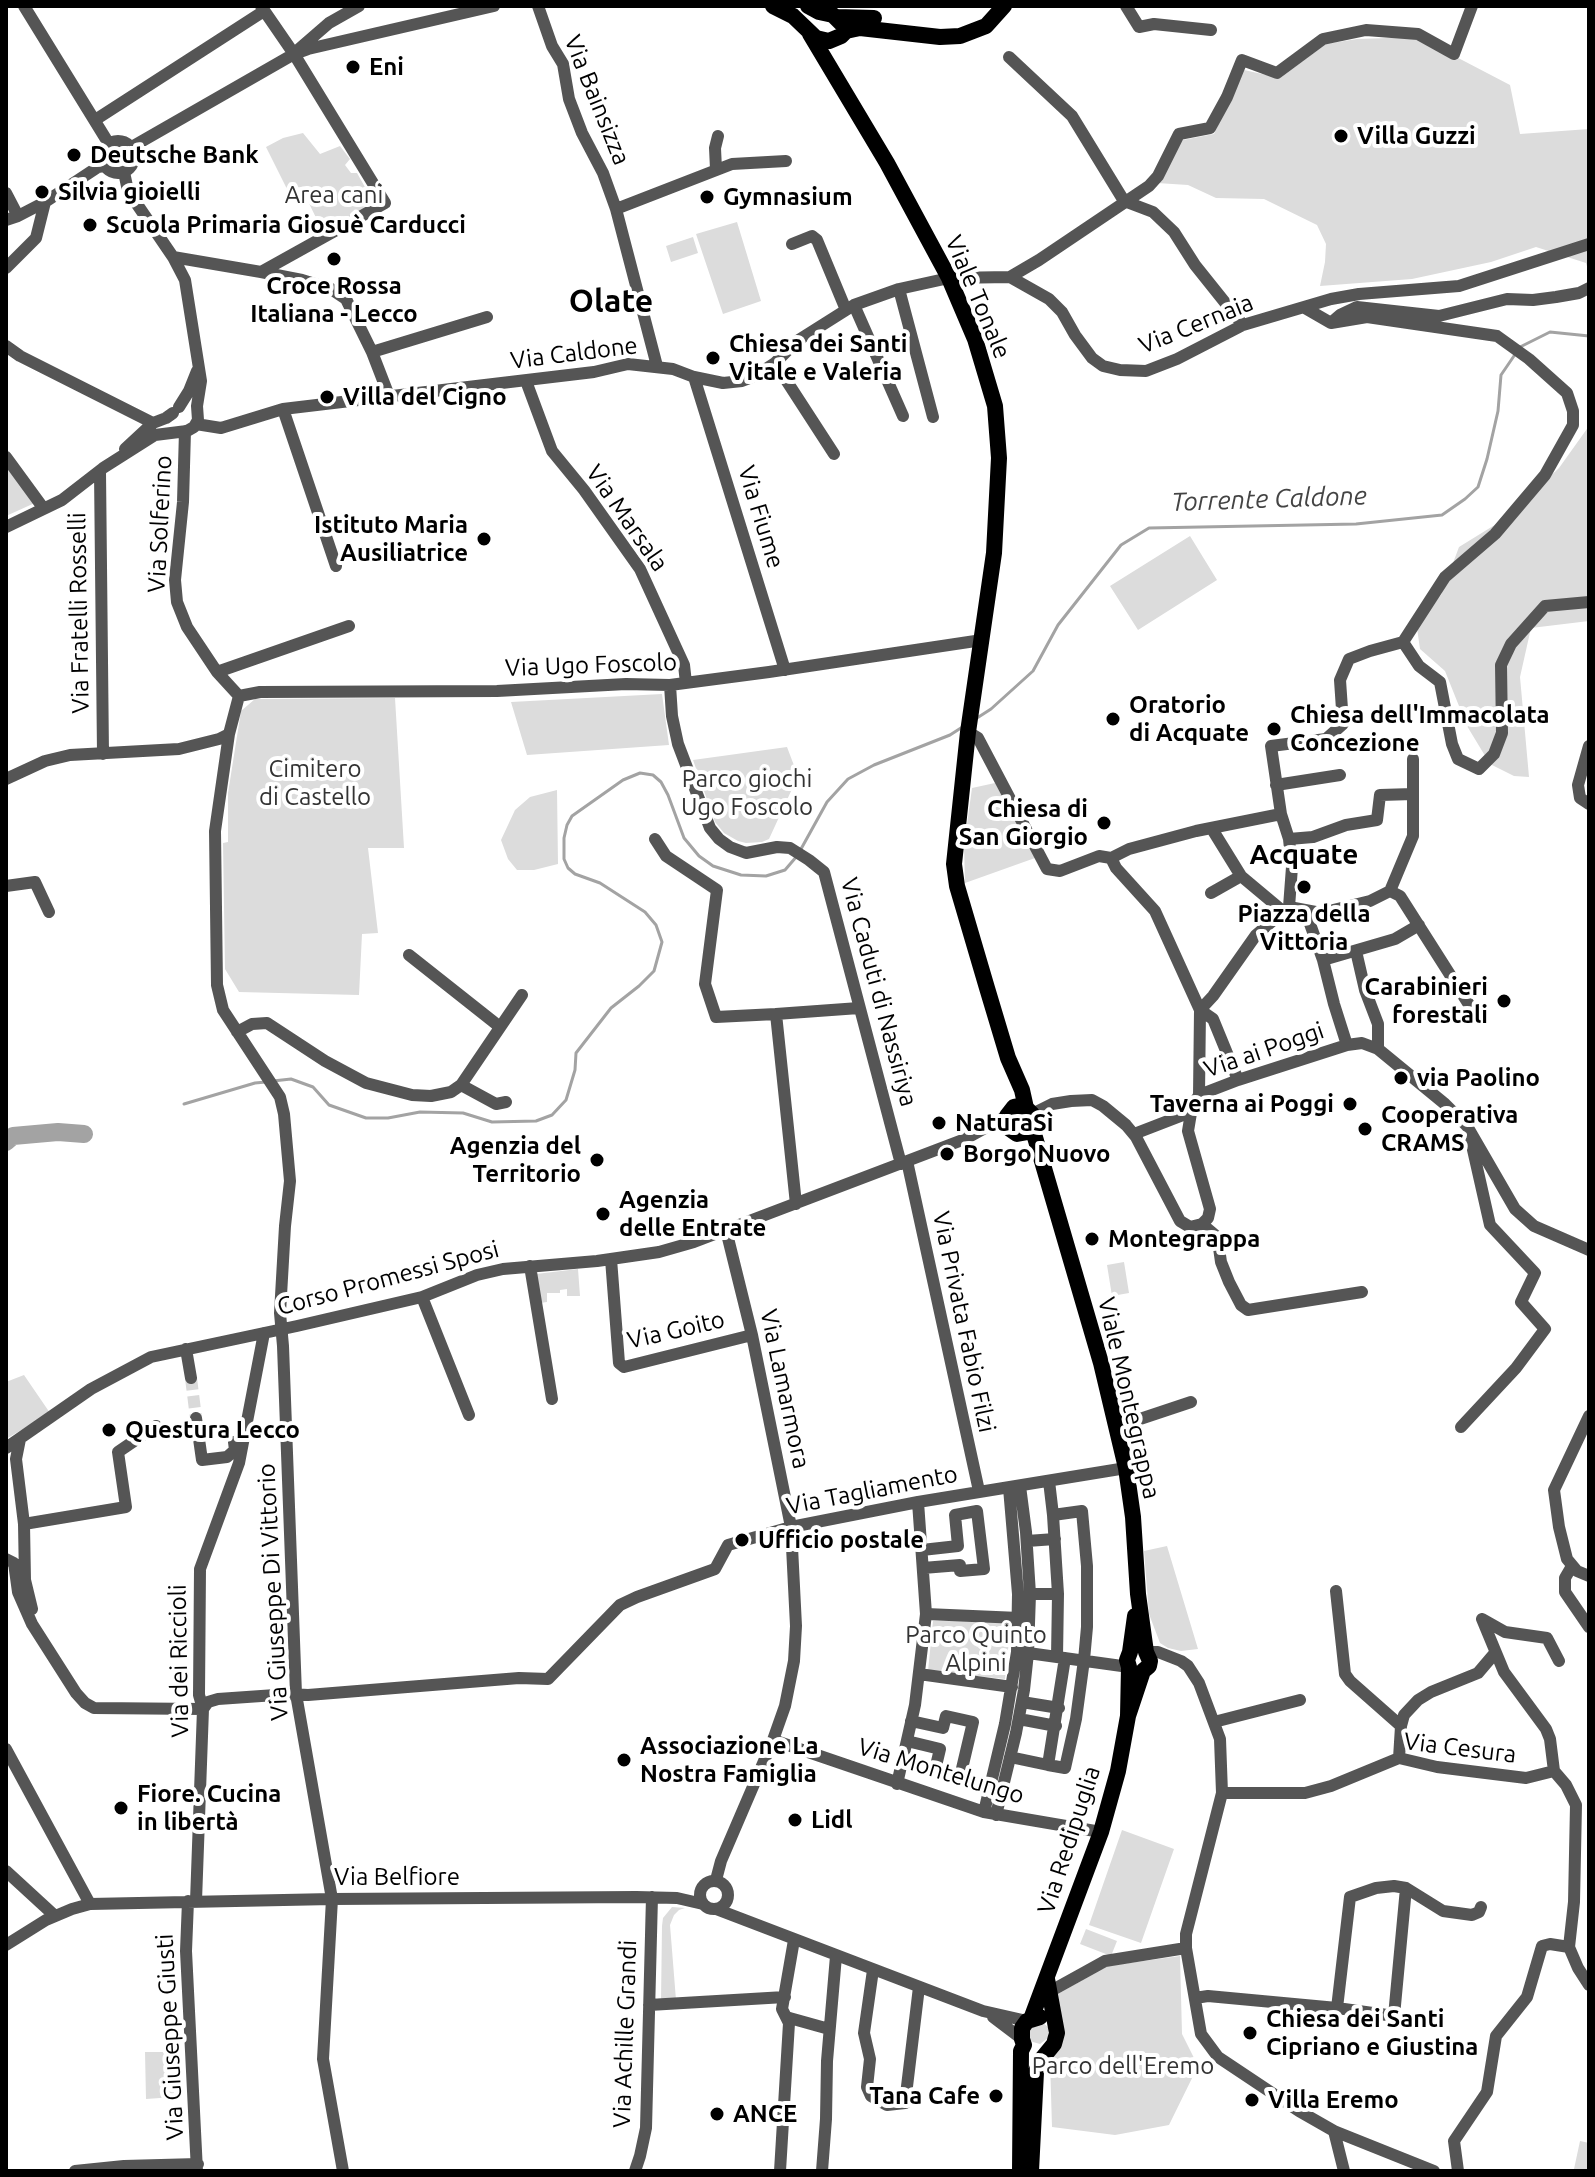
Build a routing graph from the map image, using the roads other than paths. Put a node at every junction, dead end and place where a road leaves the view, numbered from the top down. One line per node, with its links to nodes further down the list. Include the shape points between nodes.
1 (24, 6): 18 (street)
2 (359, 6): 15 (street, via 329,23)
3 (494, 6): 15 (street)
4 (773, 6): 13 (main road, via 793,16)
5 (808, 6): 11 (main road)
6 (1003, 6): 11 (main road, via 974,22 950,27); 14 (main road, via 986,26 960,36 868,28)
7 (1126, 6): 12 (street, via 1139,27)
8 (1472, 6): 27 (street, via 1454,54 1418,34 1366,30 1323,39 1277,73 1242,60 1210,128 1179,134 1158,176)
9 (538, 8): 29 (street, Via Bainsizza, via 563,64 582,133)
10 (262, 9): 15 (street); 18 (street)
11 (836, 17): 14 (main road, Viale Tonale, via 842,25)
12 (1211, 30)
13 (810, 34): 14 (main road, via 823,41); 17 (main road, Viale Tonale)
14 (837, 38): 17 (main road, Viale Tonale, via 835,65)
15 (294, 54): 21 (street); 35 (street, via 385,203)
16 (1009, 57): 27 (street, via 1072,116)
17 (843, 88): 37 (main road, Viale Tonale)
18 (95, 120): 20 (street)
19 (718, 136): 24 (street)
20 (109, 144): 21 (street, via 118,141); 23 (street, via 103,151)
21 (130, 148): 25 (street, via 133,161)
22 (786, 161): 24 (street)
23 (104, 166): 25 (street); 28 (street)
24 (716, 169): 29 (street)
25 (124, 172): 33 (street, Via Solferino, via 128,191)
26 (6, 193): 30 (street)
27 (1124, 201): 36 (street); 44 (street, via 1153,212 1174,232)
28 (45, 202): 30 (street); 34 (street, via 36,238)
29 (616, 209): 49 (street, Via Bainsizza)
30 (12, 218)
31 (792, 244): 40 (street, via 812,236 817,240)
32 (1589, 244): 41 (street, Via Cernaia, via 1459,286 1359,294)
33 (173, 257): 35 (street); 47 (street, Via Solferino, via 187,284)
34 (6, 268)
35 (261, 272): 46 (street, via 331,289 346,299)
36 (1010, 277): 37 (street); 44 (street, Via Cernaia, via 1049,299 1092,358 1120,370 1146,371)
37 (949, 278): 39 (street, Via Caldone); 67 (main road, Viale Tonale, via 995,406 999,458 994,553)
38 (1589, 288): 43 (street, via 1556,297 1507,299 1439,316 1357,307)
39 (899, 289): 40 (street, Via Caldone); 56 (street)
40 (850, 308): 48 (street, Via Caldone, via 797,341); 55 (street)
41 (1305, 308): 43 (street); 44 (street, Via Cernaia)
42 (487, 317): 46 (street)
43 (1331, 323): 68 (street, via 1367,317 1497,336 1567,393 1573,411 1573,425 1545,475 1495,534 1445,577)
44 (1243, 325)
45 (6, 346): 57 (street, Via Solferino)
46 (372, 352): 52 (street)
47 (199, 360): 54 (street, via 191,388); 58 (street, Via Solferino, via 202,375)
48 (775, 363): 50 (street, Via Caldone, via 742,381); 59 (street)
49 (657, 366): 50 (street, Via Caldone); 51 (street, Via Caldone, via 628,364)
50 (694, 377): 69 (street, Via Fiume)
51 (526, 381): 52 (street, Via Caldone); 71 (street, Via Marsala, via 552,451 640,569 684,665)
52 (389, 396): 53 (street, Via Caldone)
53 (283, 409): 58 (street, Via Caldone, via 221,428); 64 (street)
54 (176, 410): 57 (street); 58 (street, via 190,406); 58 (street, via 173,424 178,429)
55 (903, 416)
56 (933, 417)
57 (153, 423): 61 (street)
58 (190, 425): 61 (street, via 155,435); 70 (street, Via Solferino, via 177,602)
59 (834, 454)
60 (6, 457): 62 (street)
61 (101, 470): 62 (street); 77 (street, Via Fratelli Rosselli)
62 (44, 509): 63 (street)
63 (6, 527)
64 (336, 566)
65 (1589, 602): 68 (street, via 1545,606 1511,644 1501,665 1502,733 1494,754 1479,769 1458,759 1440,682 1419,666)
66 (349, 626): 70 (street)
67 (982, 640): 69 (street, Via Ugo Foscolo); 74 (main road, Viale Montegrappa)
68 (1403, 642): 81 (street, via 1349,659 1340,680 1343,724 1326,739 1271,746)
69 (785, 670): 71 (street, Via Ugo Foscolo)
70 (217, 672): 73 (street, Via Solferino)
71 (686, 683): 72 (street, Via Ugo Foscolo)
72 (670, 685): 73 (street, Via Ugo Foscolo); 101 (street, Via Caduti di Nassiriya, via 678,744 719,839 746,853 790,848 824,872)
73 (239, 696): 75 (street)
74 (969, 731): 88 (street, via 978,738 1047,869 1060,871 1099,856); 114 (main road, Viale Montegrappa, via 954,864)
75 (229, 734): 77 (street, via 179,749); 106 (street, via 215,831 217,985 223,1010)
76 (1589, 746): 83 (street, via 1578,785 1580,798)
77 (103, 754): 80 (street, via 45,761)
78 (1413, 759): 82 (street)
79 (1340, 775): 81 (street)
80 (6, 779)
81 (1276, 785): 84 (street)
82 (1413, 794): 87 (street, via 1380,795 1377,820); 91 (street, via 1413,836)
83 (1589, 804)
84 (1281, 814): 85 (street); 87 (street)
85 (1212, 829): 88 (street); 89 (street)
86 (655, 839): 103 (street, via 666,856 717,890 705,984 716,1017)
87 (1289, 839): 93 (street, via 1292,867)
88 (1116, 856): 102 (street, via 1116,868 1155,911)
89 (1241, 876): 92 (street); 93 (street)
90 (6, 886): 95 (street, via 35,882)
91 (1390, 891): 94 (street, via 1321,913); 96 (street, via 1400,896)
92 (1211, 893)
93 (1286, 909): 94 (street); 102 (street, via 1256,935)
94 (1305, 910): 99 (street)
95 (49, 912)
96 (1419, 925): 97 (street); 104 (street)
97 (1356, 951): 99 (street); 108 (street, via 1378,1024)
98 (409, 955): 105 (street)
99 (1323, 960): 107 (street)
100 (522, 995): 105 (street)
101 (859, 1008): 103 (street); 118 (street, Via Caduti di Nassiriya)
102 (1200, 1010): 109 (street, via 1213,1019); 111 (street)
103 (776, 1014): 119 (street)
104 (1475, 1014)
105 (500, 1027): 110 (street)
106 (237, 1032): 110 (street, via 267,1023 366,1083 412,1095 451,1092); 127 (street, Via Giuseppe Di Vittorio, via 280,1097 284,1114 290,1181)
107 (1347, 1045): 108 (street, Via ai Poggi); 109 (street, Via ai Poggi)
108 (1378, 1049): 115 (street)
109 (1238, 1080): 111 (street, Via ai Poggi)
110 (461, 1085): 112 (street, via 496,1104)
111 (1199, 1095): 113 (street)
112 (506, 1102)
113 (1191, 1112): 116 (street); 120 (street, via 1188,1131 1210,1209)
114 (1020, 1118): 116 (street, Corso Promessi Sposi, via 1052,1104 1092,1100); 117 (street, Corso Promessi Sposi); 117 (street, Corso Promessi Sposi, via 997,1133); 138 (main road, Viale Montegrappa, via 1070,1262)
115 (1467, 1126): 122 (street, via 1515,1209 1534,1226); 139 (street, via 1490,1225 1535,1273 1521,1302 1545,1329)
116 (1134, 1134): 120 (street, Corso Promessi Sposi, via 1180,1221 1190,1227)
117 (965, 1139): 118 (street, Corso Promessi Sposi)
118 (904, 1162): 119 (street, Corso Promessi Sposi); 146 (street, Via Privata Fabio Filzi)
119 (796, 1204): 121 (street, Corso Promessi Sposi)
120 (1202, 1224): 125 (street, via 1215,1235 1229,1282 1248,1310)
121 (726, 1230): 123 (street, Corso Promessi Sposi, via 659,1252); 129 (street, Via Lamarmora)
122 (1589, 1250)
123 (611, 1259): 124 (street, Corso Promessi Sposi); 129 (street, Via Goito, via 619,1363 624,1367)
124 (530, 1266): 126 (street, Corso Promessi Sposi, via 477,1275); 132 (street)
125 (1362, 1292)
126 (422, 1297): 127 (street, Corso Promessi Sposi); 134 (street)
127 (281, 1329): 128 (street, Corso Promessi Sposi); 173 (street, Via Giuseppe Di Vittorio)
128 (264, 1333): 130 (street, Corso Promessi Sposi); 177 (street, Via dei Riccioli, via 239,1463 200,1569)
129 (752, 1335): 150 (street, Via Lamarmora)
130 (182, 1349): 131 (street); 140 (street, Corso Promessi Sposi, via 133,1365)
131 (186, 1374)
132 (552, 1399)
133 (1191, 1402): 138 (street)
134 (469, 1415)
135 (1589, 1416): 155 (street, via 1554,1490 1563,1550)
136 (196, 1418): 141 (street, via 202,1460 227,1457 235,1450)
137 (156, 1426): 149 (street, via 118,1452 126,1507)
138 (1116, 1427): 143 (main road, Viale Montegrappa)
139 (1461, 1427)
140 (20, 1439): 142 (street, Corso Promessi Sposi); 149 (street, via 16,1459)
141 (234, 1442)
142 (6, 1448)
143 (1126, 1468): 144 (street, Via Tagliamento); 170 (main road, Viale Montegrappa)
144 (1049, 1481): 145 (street, Via Tagliamento); 148 (street)
145 (1015, 1487): 146 (street, Via Tagliamento); 152 (street); 162 (street)
146 (979, 1491): 147 (street, Via Tagliamento)
147 (918, 1502): 150 (street, Via Tagliamento); 153 (street)
148 (1053, 1515): 151 (street); 168 (street, via 1082,1511)
149 (24, 1524): 163 (street, via 25,1580)
150 (791, 1527): 173 (street, Via Tagliamento, via 728,1545 715,1569 620,1605 548,1679); 183 (street, Via Lamarmora, via 794,1661)
151 (1055, 1539): 152 (street); 160 (street)
152 (1027, 1541): 159 (street)
153 (922, 1550): 156 (street); 156 (street, via 958,1546 955,1515 977,1511 984,1569)
154 (6, 1559): 177 (street, Via Tagliamento, via 14,1563 18,1592 32,1624 85,1703 94,1708)
155 (1572, 1566): 157 (street); 164 (street, via 1565,1592)
156 (923, 1568): 161 (street)
157 (1589, 1576)
158 (1336, 1591): 182 (street, via 1345,1674)
159 (1030, 1594): 160 (street); 165 (street)
160 (1058, 1594): 167 (street)
161 (926, 1614): 162 (street); 171 (street)
162 (1019, 1618): 165 (street)
163 (38, 1623)
164 (1589, 1627)
165 (1022, 1652): 167 (street); 172 (street); 175 (street)
166 (1495, 1653): 169 (street, via 1482,1619 1505,1632 1547,1638); 182 (street, via 1478,1673 1418,1700); 189 (street, via 1546,1729)
167 (1061, 1657): 168 (street); 176 (street)
168 (1089, 1660): 170 (street); 188 (street, via 1065,1768)
169 (1559, 1661)
170 (1139, 1662): 180 (street, via 1158,1652 1188,1666); 193 (main road, Via Redipuglia)
171 (919, 1674): 172 (street); 179 (street)
172 (1012, 1687): 192 (street)
173 (296, 1694): 177 (street, Via Tagliamento, via 218,1699); 198 (street, Via Giuseppe Di Vittorio)
174 (1300, 1700): 180 (street)
175 (1022, 1702): 176 (street); 178 (street)
176 (1059, 1708): 181 (street)
177 (203, 1709): 199 (street, Via dei Riccioli)
178 (1019, 1719): 181 (street); 186 (street)
179 (911, 1721): 184 (street); 184 (street, via 943,1728 946,1716 973,1722 960,1777 935,1770 940,1749)
180 (1214, 1722): 191 (street, via 1220,1739)
181 (1056, 1726): 188 (street)
182 (1401, 1726): 187 (street)
183 (773, 1740): 190 (street, Via Montelungo); 195 (street, Via Lamarmora)
184 (907, 1741): 190 (street)
185 (6, 1749): 200 (street)
186 (1010, 1757): 188 (street); 192 (street)
187 (1399, 1758): 189 (street, Via Cesura, via 1526,1778); 191 (street, Via Cesura, via 1305,1793)
188 (1048, 1765)
189 (1554, 1771): 207 (street, via 1576,1805)
190 (897, 1784): 192 (street, Via Montelungo)
191 (1222, 1793): 208 (street)
192 (990, 1814): 193 (street, Via Montelungo)
193 (1101, 1832): 211 (main road, Via Redipuglia)
194 (6, 1871): 204 (street)
195 (716, 1880): 201 (street, via 701,1890); 203 (street, via 729,1896)
196 (1406, 1888): 202 (street, via 1443,1911 1472,1915); 217 (street, via 1376,1888 1350,1897); 217 (street, via 1394,2016)
197 (652, 1897): 198 (street, Via Belfiore); 201 (street, Via Belfiore); 216 (street, Via Achille Grandi)
198 (332, 1899): 199 (street, Via Belfiore); 229 (street, Via Giuseppe Di Vittorio, via 323,2059)
199 (192, 1901): 200 (street, Via Belfiore); 226 (street, Via Giuseppe Giusti, via 186,1951)
200 (90, 1904): 204 (street, Via Belfiore)
201 (703, 1904): 203 (street)
202 (1481, 1907)
203 (716, 1909): 205 (street)
204 (55, 1916): 206 (street, Via Belfiore)
205 (794, 1940): 209 (street); 214 (street)
206 (6, 1945)
207 (1569, 1947): 212 (street); 236 (street, via 1542,1946 1527,1997 1496,2036 1487,2092 1454,2141)
208 (1186, 1948): 211 (street, via 1105,1961); 215 (street)
209 (836, 1956): 210 (street); 222 (street)
210 (873, 1970): 213 (street); 213 (street, via 864,2033 870,2059 867,2087 871,2096 887,2105 905,2103)
211 (1048, 1985): 220 (main road, Via Redipuglia); 221 (main road, Via Redipuglia)
212 (1589, 1985)
213 (919, 1987): 218 (street)
214 (785, 1997): 216 (street); 219 (street)
215 (1195, 1998): 217 (street); 225 (street, via 1201,2034 1218,2057)
216 (649, 2005): 230 (street, Via Achille Grandi, via 646,2128)
217 (1337, 2008)
218 (983, 2011): 220 (street); 223 (street)
219 (786, 2017): 222 (street); 231 (street)
220 (1029, 2020): 221 (main road, via 1046,2018); 223 (main road, via 1022,2028)
221 (1054, 2025): 224 (main road, via 1057,2033)
222 (829, 2029): 232 (street)
223 (1023, 2042): 224 (main road, via 1032,2051); 233 (main road)
224 (1048, 2050): 234 (main road, via 1036,2072)
225 (1334, 2131): 227 (street); 235 (street)
226 (198, 2168): 228 (street)
227 (1433, 2170)
228 (75, 2171)
229 (343, 2171)
230 (635, 2171)
231 (780, 2171)
232 (822, 2171)
233 (1020, 2171)
234 (1031, 2171)
235 (1344, 2171)
236 (1458, 2171)

